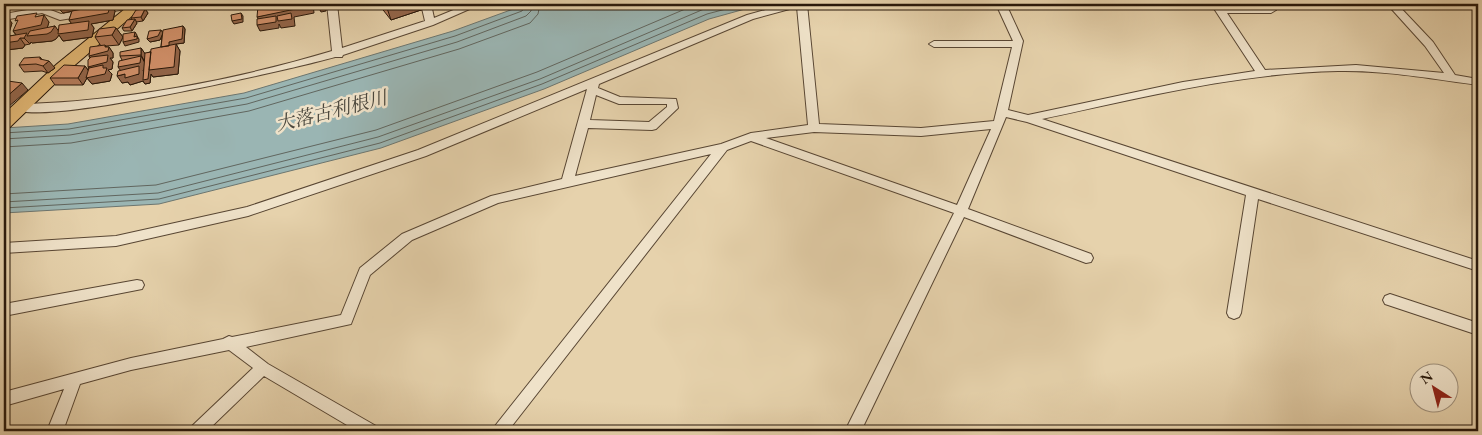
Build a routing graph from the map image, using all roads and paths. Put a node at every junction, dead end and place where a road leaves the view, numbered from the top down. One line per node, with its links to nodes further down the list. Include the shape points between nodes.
1 (138, 4): 9 (street, via 60,17); 21 (main road)
2 (332, 4): 16 (street)
3 (426, 4): 13 (street)
4 (476, 4): 13 (street)
5 (797, 4): 20 (street, via 750,17)
6 (802, 4): 25 (street)
7 (1001, 4): 15 (street)
8 (1392, 4): 18 (street, via 1429,44)
9 (44, 7): 12 (street)
10 (1218, 7): 11 (street); 17 (street)
11 (1271, 10)
12 (4, 17)
13 (430, 23): 16 (street)
14 (934, 44): 15 (street)
15 (1017, 44): 22 (street)
16 (338, 54): 21 (street, via 229,81)
17 (1262, 74): 18 (street, via 1339,68); 23 (street)
18 (1452, 78): 19 (street)
19 (1478, 82)
20 (593, 87): 24 (street); 24 (street, via 619,100 672,102 673,108 652,126); 31 (street, via 422,153 248,211 116,241)
21 (10, 115)
22 (1001, 119): 23 (street); 25 (street, via 921,132); 30 (street)
23 (1029, 119): 29 (street)
24 (583, 124): 28 (street)
25 (814, 128): 26 (street)
26 (751, 137): 27 (street); 30 (street)
27 (723, 147): 28 (street); 46 (street)
28 (568, 181): 39 (street, via 495,199 407,237 365,272 346,320)
29 (1253, 192): 33 (street); 37 (street)
30 (961, 211): 32 (street); 47 (street)
31 (4, 248)
32 (1086, 258)
33 (1478, 266)
34 (138, 285): 36 (street)
35 (1390, 300): 38 (street)
36 (4, 310)
37 (1234, 313)
38 (1478, 330)
39 (229, 342): 40 (street); 41 (street)
40 (263, 368): 44 (street); 45 (street)
41 (75, 378): 42 (street); 43 (street)
42 (4, 400)
43 (55, 431)
44 (197, 431)
45 (371, 431)
46 (499, 431)
47 (853, 431)

